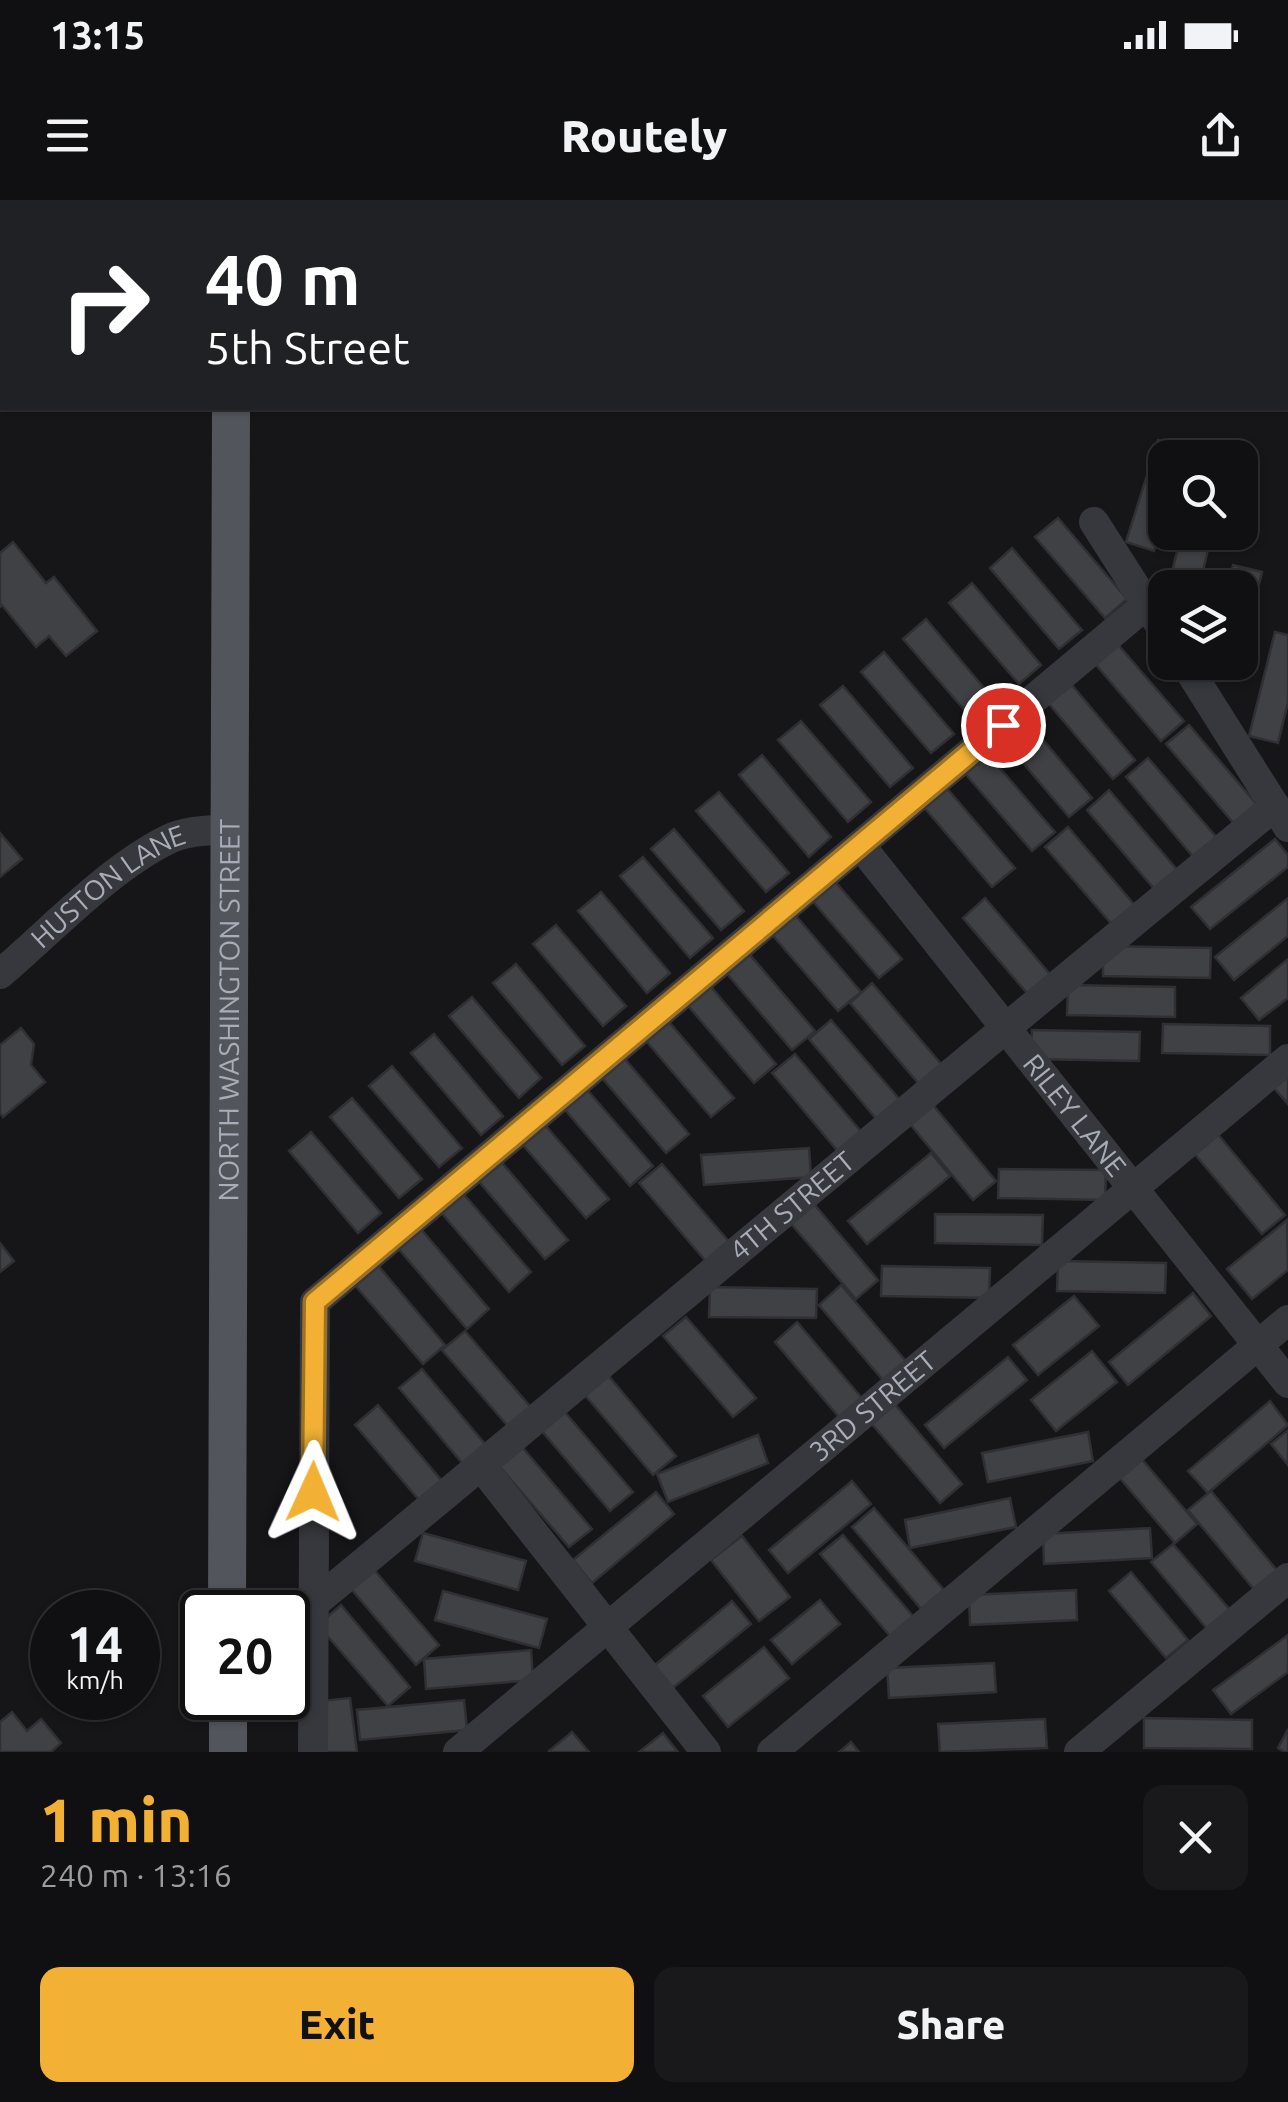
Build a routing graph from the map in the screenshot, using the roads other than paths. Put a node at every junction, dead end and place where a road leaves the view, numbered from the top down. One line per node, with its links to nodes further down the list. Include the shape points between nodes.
1 (230, 410): 7 (main road, NORTH WASHINGTON STREET)
2 (1094, 522): 3 (street)
3 (1146, 604): 4 (street); 8 (street)
4 (1148, 607)
5 (1195, 680): 6 (street)
6 (1282, 817): 10 (street, 4TH STREET)
7 (230, 830): 9 (street, HUSTON LANE, via 171,838 124,868); 18 (main road, NORTH WASHINGTON STREET)
8 (860, 845): 10 (street, RILEY LANE); 19 (street, via 315,1302)
9 (0, 974)
10 (1004, 1028): 12 (street, RILEY LANE); 16 (street, 4TH STREET)
11 (1288, 1060): 12 (street, 3RD STREET)
12 (1132, 1190): 14 (street, RILEY LANE); 21 (street, 3RD STREET)
13 (1288, 1320): 14 (street)
14 (1258, 1346): 15 (street, RILEY LANE); 28 (street)
15 (1288, 1384)
16 (481, 1466): 20 (street, 4TH STREET); 21 (street)
17 (1288, 1578): 29 (street)
18 (227, 1590)
19 (301, 1590)
20 (310, 1604)
21 (609, 1628): 26 (street, 3RD STREET); 27 (street)
22 (228, 1720): 24 (main road)
23 (310, 1720): 25 (street)
24 (228, 1752)
25 (313, 1752)
26 (458, 1752)
27 (706, 1752)
28 (772, 1752)
29 (1079, 1752)

